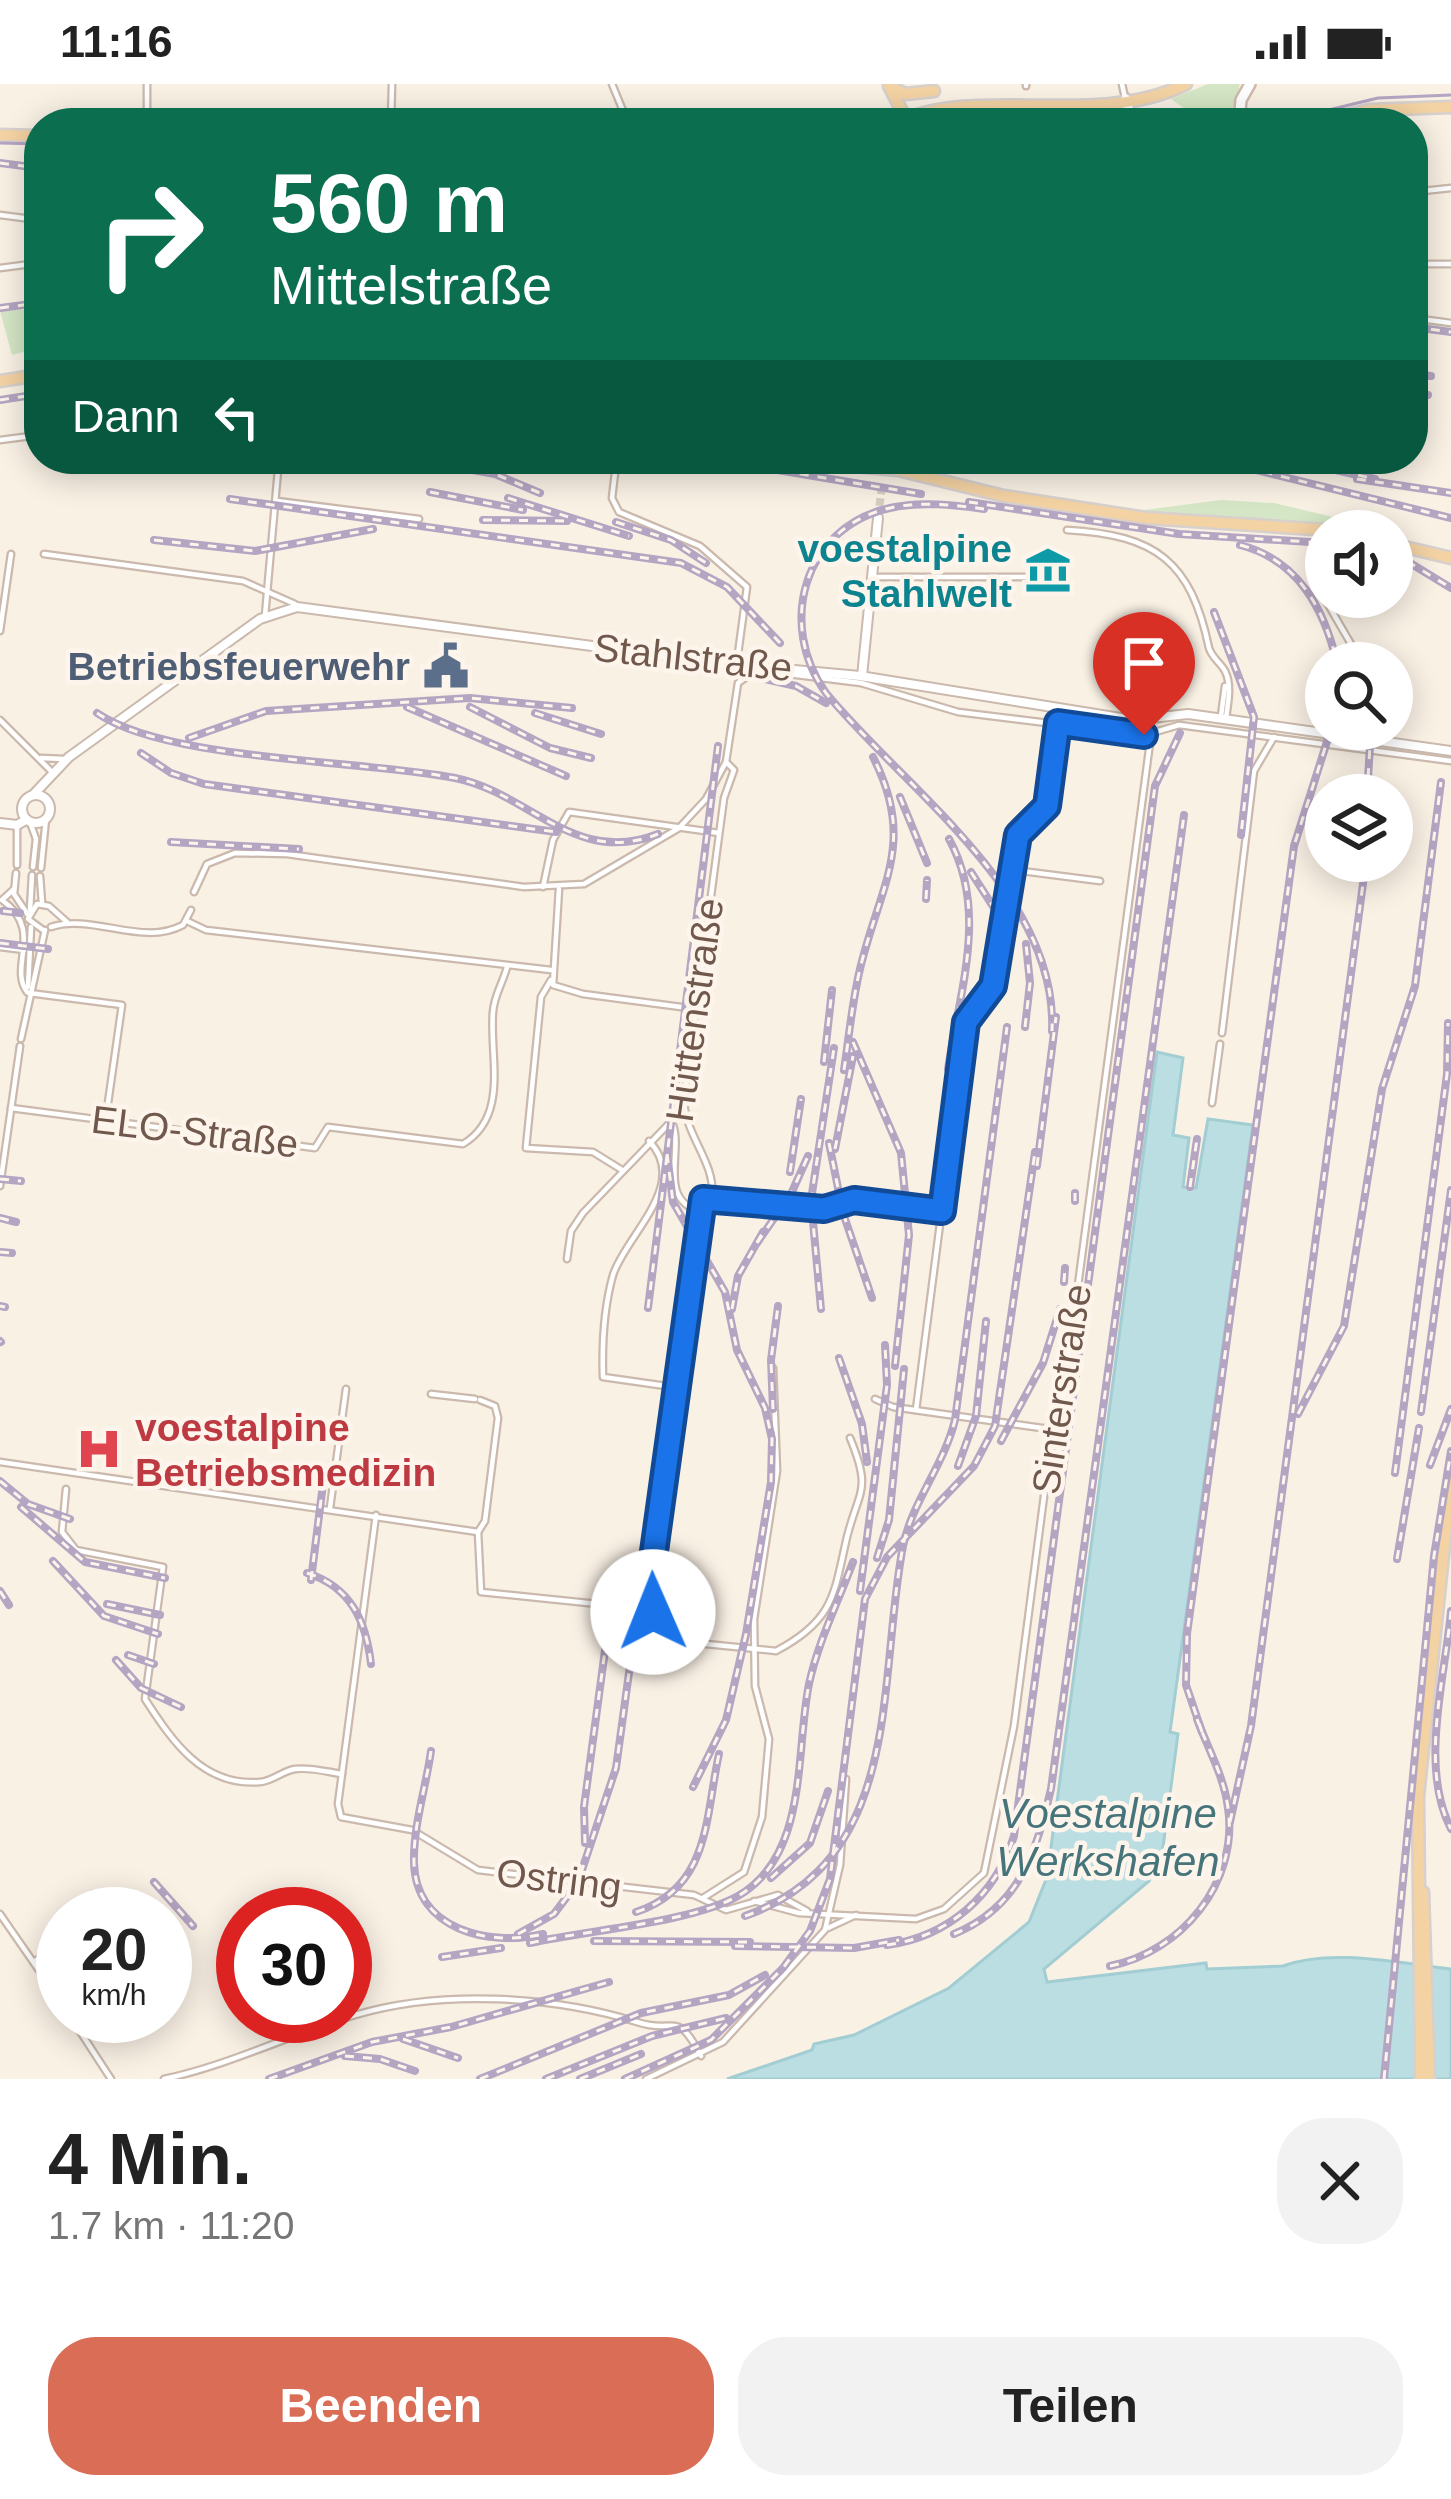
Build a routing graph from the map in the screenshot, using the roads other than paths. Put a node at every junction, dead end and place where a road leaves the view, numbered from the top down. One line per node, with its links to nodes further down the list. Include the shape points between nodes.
1 (1122, 84): 8 (street)
2 (1026, 85): 5 (main road); 6 (main road)
3 (1186, 85): 8 (main road)
4 (888, 86): 9 (main road, via 906,94 949,91)
5 (1007, 86)
6 (1041, 87)
7 (1060, 89): 8 (main road)
8 (1125, 98): 10 (main road)
9 (914, 108)
10 (1128, 108)
11 (279, 474): 15 (street)
12 (615, 474): 32 (street, via 619,512 700,546 747,587)
13 (917, 474): 14 (main road)
14 (935, 478): 18 (main road, via 1146,518); 20 (main road, via 1064,513)
15 (278, 501): 17 (street); 27 (street)
16 (878, 518): 25 (street)
17 (419, 519)
18 (1305, 528)
19 (1067, 530): 36 (street, via 1131,542 1174,566 1198,598 1210,652 1228,681)
20 (1305, 534)
21 (1413, 546): 24 (main road)
22 (11, 554): 30 (street)
23 (44, 554): 27 (street)
24 (1451, 554)
25 (874, 577): 26 (street); 31 (street)
26 (1033, 577)
27 (266, 589): 28 (street); 29 (street)
28 (297, 607): 29 (street, Stahlstraße); 32 (street, Stahlstraße)
29 (265, 616): 48 (street, Stahlstraße)
30 (0, 631)
31 (865, 649): 33 (street); 35 (street)
32 (738, 663): 33 (street, Stahlstraße); 34 (street)
33 (846, 674): 35 (street, Stahlstraße)
34 (741, 680): 35 (street, via 760,670); 50 (street, Hüttenstraße)
35 (861, 680): 37 (street, Stahlstraße, via 1133,720); 41 (street, via 949,710)
36 (1224, 705): 37 (street); 38 (street); 40 (street)
37 (1202, 716): 38 (street, Stahlstraße)
38 (1224, 719): 40 (street, Stahlstraße)
39 (0, 720): 47 (street)
40 (1250, 722): 42 (street, Stahlstraße)
41 (1058, 723): 43 (street); 61 (street, via 1047,806 1019,831)
42 (1305, 730)
43 (1151, 735): 44 (street, via 1179,724); 105 (street, Sinterstraße)
44 (1274, 737): 49 (street); 85 (street, via 1254,772)
45 (1413, 746): 46 (street, Stahlstraße)
46 (1451, 751)
47 (36, 756): 48 (street); 51 (street)
48 (69, 757): 51 (street, Stahlstraße)
49 (1451, 760)
50 (726, 762): 58 (street); 59 (street, Hüttenstraße, via 734,770)
51 (54, 774): 52 (street, Stahlstraße); 53 (street, Stahlstraße)
52 (33, 795): 53 (street); 54 (street, Stahlstraße)
53 (48, 801): 55 (street, Stahlstraße)
54 (22, 807): 56 (street); 57 (street)
55 (46, 818): 57 (street); 62 (street)
56 (0, 821): 57 (street)
57 (23, 823): 60 (street); 60 (street); 65 (street)
58 (679, 828): 59 (street); 64 (street, via 568,812); 66 (street, via 592,881)
59 (719, 833): 84 (street, Hüttenstraße)
60 (35, 847): 62 (street)
61 (1013, 870): 63 (street); 96 (street, via 993,986 966,1022)
62 (36, 871): 69 (street); 73 (street)
63 (1100, 880)
64 (543, 888): 66 (street); 67 (street, via 244,853 211,862)
65 (14, 889): 68 (street); 70 (street)
66 (559, 889): 81 (street)
67 (194, 892)
68 (2, 900): 70 (street)
69 (42, 903): 72 (street); 73 (street)
70 (14, 904): 73 (street)
71 (191, 910): 74 (street)
72 (54, 912): 75 (street); 77 (street)
73 (26, 916): 76 (street); 79 (street)
74 (187, 921): 75 (street, via 156,932); 80 (street, via 206,930)
75 (67, 922): 77 (street)
76 (31, 926): 77 (street); 79 (street)
77 (48, 928): 79 (street)
78 (0, 946): 79 (street)
79 (31, 954): 83 (street); 83 (street, via 22,983)
80 (507, 967): 81 (street); 90 (street, ELO-Straße, via 493,1007 492,1102 468,1143 328,1126 316,1148)
81 (551, 970): 82 (street)
82 (550, 980): 84 (street, via 572,992); 93 (street, via 541,997 526,1148 592,1152)
83 (29, 993): 88 (street); 90 (street, via 122,1006)
84 (696, 1010): 89 (street, Hüttenstraße)
85 (1222, 1033)
86 (1220, 1044): 87 (street)
87 (1212, 1103)
88 (11, 1108): 90 (street, ELO-Straße); 94 (street)
89 (684, 1108): 91 (street, Hüttenstraße); 95 (street, via 714,1178)
90 (106, 1117)
91 (671, 1120): 92 (street); 97 (street, Hüttenstraße, via 675,1188)
92 (649, 1141): 93 (street); 100 (street, via 659,1155 659,1184 644,1229 613,1277 603,1377)
93 (622, 1170): 98 (street, via 572,1228)
94 (0, 1186)
95 (712, 1197): 96 (street); 97 (street)
96 (942, 1211): 104 (street)
97 (700, 1212): 100 (street)
98 (567, 1258)
99 (773, 1368): 115 (street, via 778,1458 754,1619)
100 (676, 1388): 114 (street)
101 (346, 1389): 110 (street)
102 (431, 1394): 113 (street, via 495,1406)
103 (875, 1400): 104 (street)
104 (916, 1410): 105 (street)
105 (1056, 1430): 122 (street, Sinterstraße, via 988,1865 935,1914)
106 (850, 1438): 115 (street, via 861,1464 862,1502 840,1587 783,1648)
107 (0, 1462): 108 (street)
108 (68, 1472): 110 (street); 116 (street, via 68,1545 92,1558 163,1567 145,1699 180,1750 212,1772 247,1782 295,1769)
109 (1451, 1478): 123 (main road, via 1421,1754)
110 (331, 1508): 112 (street)
111 (1451, 1512): 123 (main road)
112 (376, 1515): 113 (street); 116 (street)
113 (478, 1532): 114 (street, via 479,1590)
114 (646, 1609): 115 (street, via 696,1643)
115 (757, 1650): 118 (street, via 756,1696 769,1735 762,1816 744,1873)
116 (342, 1774): 118 (street, Ostring, via 343,1819 412,1830 471,1868)
117 (846, 1779): 119 (street)
118 (703, 1898): 120 (street, Ostring, via 727,1910 754,1901)
119 (830, 1912): 120 (street, Ostring); 122 (street, Sinterstraße); 124 (street)
120 (818, 1913): 124 (street)
121 (0, 1914): 125 (street)
122 (861, 1914): 124 (street)
123 (1420, 1921): 131 (main road)
124 (822, 1933): 127 (street, via 760,2005)
125 (35, 1961)
126 (88, 2043): 128 (street)
127 (701, 2056): 129 (street, via 681,2024 526,2001 416,2005 338,2021); 130 (street)
128 (111, 2079)
129 (164, 2079)
130 (646, 2079)
131 (1425, 2079)

